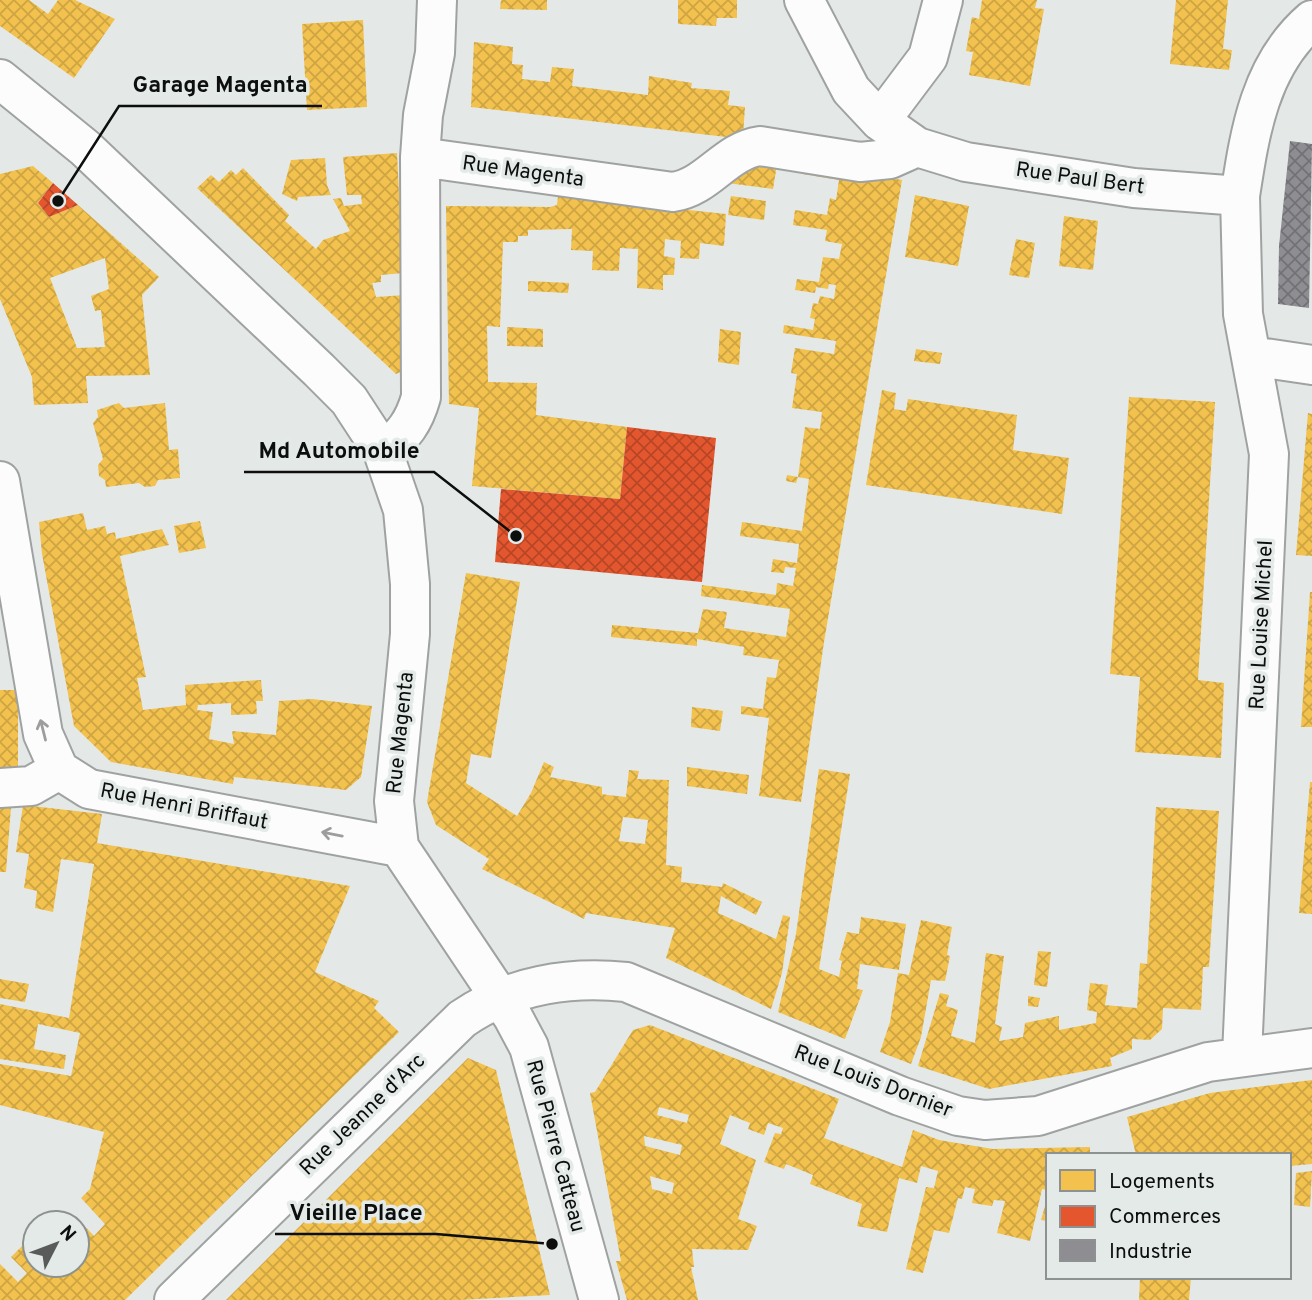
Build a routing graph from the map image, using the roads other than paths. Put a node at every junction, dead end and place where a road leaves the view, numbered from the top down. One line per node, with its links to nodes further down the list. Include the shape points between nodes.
1 (437, 0): 8 (street, via 435,53)
2 (804, 0): 6 (street, Rue Paul Bert, via 851,90)
3 (943, 0): 6 (street, via 928,57)
4 (1312, 20): 9 (street, via 1271,71 1249,139)
5 (0, 79): 12 (street, Rue Magenta, via 85,148 279,331 349,400)
6 (880, 121): 7 (street, Rue Paul Bert)
7 (917, 147): 8 (street, Rue Magenta, via 875,162 748,148 698,186 673,192); 9 (street, Rue Paul Bert, via 966,162 1121,186)
8 (420, 157): 12 (street, via 421,397 415,419)
9 (1240, 196): 10 (street, Rue Louise Michel, via 1243,314)
10 (1251, 356): 11 (street); 20 (street, Rue Louise Michel, via 1269,454)
11 (1312, 365)
12 (383, 452): 16 (street, Rue Magenta, via 403,510 410,584 406,695 394,801)
13 (0, 481): 14 (street, one-way to 13, via 43,734)
14 (59, 770): 15 (street, via 31,786); 16 (street, Rue Henri Briffaut, one-way to 14, via 89,789)
15 (0, 788)
16 (399, 847): 17 (street, Rue Magenta)
17 (445, 919): 18 (street, Rue Pierre Catteau)
18 (499, 997): 20 (street, Rue Louis Dornier, via 542,985 626,982 900,1096 985,1120 1038,1116); 21 (street, Rue Jeanne d'Arc, via 461,1019); 22 (street, Rue Pierre Catteau, via 533,1057)
19 (1312, 1048): 20 (street, Rue Louis Dornier)
20 (1242, 1055)
21 (174, 1300)
22 (599, 1300)

